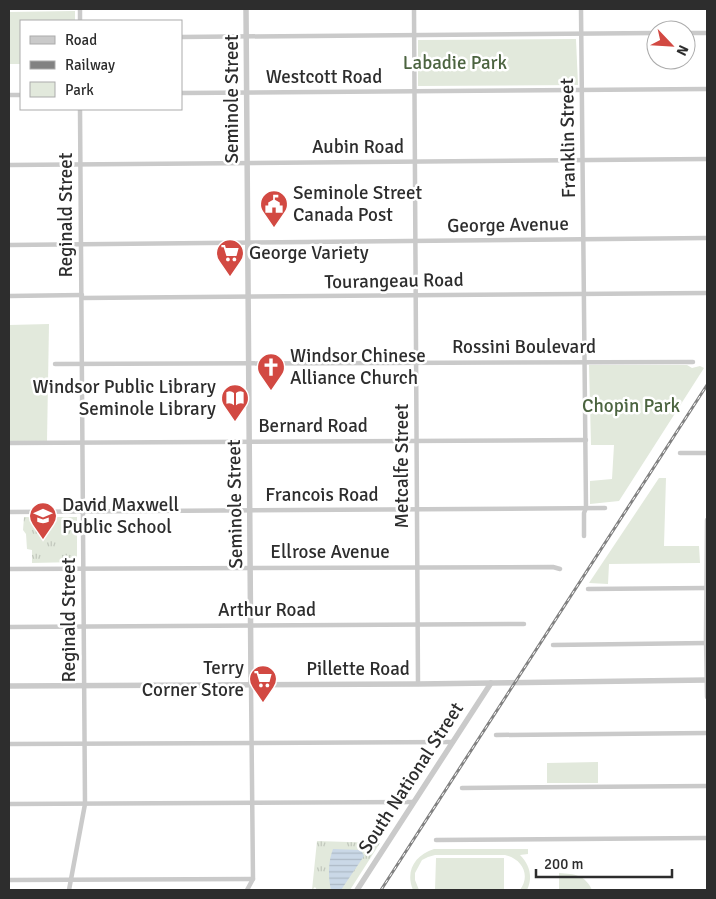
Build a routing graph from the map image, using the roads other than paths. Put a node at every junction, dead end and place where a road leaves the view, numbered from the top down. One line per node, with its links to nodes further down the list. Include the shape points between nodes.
1 (246, 9): 7 (street, Seminole Street)
2 (414, 9): 6 (street, Metcalfe Street)
3 (581, 9): 5 (street, Franklin Street)
4 (646, 33): 5 (street)
5 (582, 34): 6 (street); 10 (street, Franklin Street)
6 (414, 35): 7 (street); 11 (street, Metcalfe Street)
7 (246, 36): 8 (street); 12 (street, Seminole Street)
8 (182, 37)
9 (707, 89): 10 (street, Westcott Road)
10 (582, 90): 11 (street, Westcott Road); 16 (street, Franklin Street)
11 (415, 91): 12 (street, Westcott Road); 17 (street, Metcalfe Street)
12 (247, 92): 13 (street, Westcott Road); 18 (street, Seminole Street)
13 (182, 93)
14 (80, 110): 19 (street, Reginald Street)
15 (707, 159): 16 (street, Aubin Road)
16 (583, 160): 17 (street, Aubin Road); 22 (street, Franklin Street)
17 (416, 161): 18 (street, Aubin Road); 24 (street, Metcalfe Street)
18 (248, 162): 19 (street, Aubin Road); 23 (street, Seminole Street)
19 (81, 164): 20 (street, Aubin Road); 25 (street, Reginald Street)
20 (9, 165)
21 (707, 238): 22 (street, George Avenue)
22 (584, 239): 24 (street, George Avenue); 28 (street, Franklin Street)
23 (248, 242): 24 (street, George Avenue); 25 (street, George Avenue); 32 (street, Seminole Street)
24 (416, 242): 30 (street, Metcalfe Street)
25 (81, 244): 26 (street, George Avenue); 31 (street, Reginald Street)
26 (9, 245)
27 (707, 293): 28 (street, Tourangeau Road)
28 (584, 294): 30 (street, Tourangeau Road); 33 (street, Franklin Street)
29 (9, 296): 31 (street, Tourangeau Road)
30 (416, 296): 32 (street, Tourangeau Road); 35 (street, Metcalfe Street)
31 (82, 297): 32 (street, Tourangeau Road); 37 (street, Reginald Street)
32 (248, 298): 38 (street, Seminole Street)
33 (584, 362): 34 (street, Rossini Boulevard); 35 (street, Rossini Boulevard); 40 (street, Franklin Street)
34 (693, 362)
35 (416, 363): 38 (street, Rossini Boulevard); 39 (street, Metcalfe Street)
36 (55, 364): 37 (street, Rossini Boulevard)
37 (82, 364): 38 (street, Rossini Boulevard); 42 (street, Reginald Street)
38 (248, 364): 41 (street, Seminole Street)
39 (417, 440): 40 (street, Bernard Road); 41 (street, Bernard Road); 48 (street, Metcalfe Street)
40 (586, 440): 46 (street, Franklin Street)
41 (249, 441): 42 (street, Bernard Road); 49 (street, Seminole Street)
42 (83, 442): 43 (street, Bernard Road); 50 (street, Reginald Street)
43 (9, 443)
44 (680, 453): 45 (street)
45 (707, 453)
46 (586, 508): 47 (street, Francois Road); 48 (street, Francois Road); 53 (street, Franklin Street)
47 (604, 508)
48 (417, 509): 49 (street, Francois Road); 54 (street, Metcalfe Street)
49 (250, 510): 50 (street, Francois Road); 55 (street, Seminole Street)
50 (83, 511): 51 (street, Francois Road); 57 (street, Reginald Street)
51 (9, 512)
52 (707, 520): 59 (street)
53 (584, 536)
54 (418, 567): 55 (street, Ellrose Avenue); 58 (street, Ellrose Avenue); 63 (street, Metcalfe Street)
55 (250, 568): 57 (street, Ellrose Avenue); 62 (street, Seminole Street)
56 (9, 569): 57 (street, Ellrose Avenue)
57 (84, 569): 64 (street, Reginald Street)
58 (560, 569)
59 (707, 588): 60 (street); 66 (street)
60 (588, 589)
61 (524, 624): 63 (street, Arthur Road)
62 (251, 625): 63 (street, Arthur Road); 64 (street, Arthur Road); 70 (street, Seminole Street)
63 (418, 625): 71 (street, Metcalfe Street)
64 (84, 626): 65 (street, Arthur Road); 73 (street, Reginald Street)
65 (9, 627)
66 (707, 643): 67 (street); 68 (street)
67 (553, 645)
68 (707, 680): 69 (street, Pillette Road); 74 (street)
69 (491, 683): 71 (street, Pillette Road); 78 (street, South National Street)
70 (251, 684): 71 (street, Pillette Road); 73 (street, Pillette Road); 77 (street, Seminole Street)
71 (418, 684)
72 (9, 686): 73 (street, Pillette Road)
73 (84, 686): 80 (street, Reginald Street)
74 (707, 697)
75 (707, 733): 76 (street)
76 (496, 735)
77 (252, 742): 78 (street); 80 (street); 84 (street, Seminole Street)
78 (453, 742): 83 (street, South National Street)
79 (9, 744): 80 (street)
80 (85, 744): 86 (street, Reginald Street)
81 (707, 786): 82 (street)
82 (462, 788)
83 (414, 802): 84 (street); 94 (street, South National Street)
84 (252, 803): 86 (street); 89 (street, Seminole Street)
85 (9, 804): 86 (street)
86 (85, 804): 91 (street, Reginald Street)
87 (707, 838): 88 (street)
88 (436, 840)
89 (253, 878): 91 (street); 93 (street)
90 (9, 880): 91 (street)
91 (71, 880): 92 (street, Reginald Street)
92 (69, 890)
93 (247, 890)
94 (357, 890)

